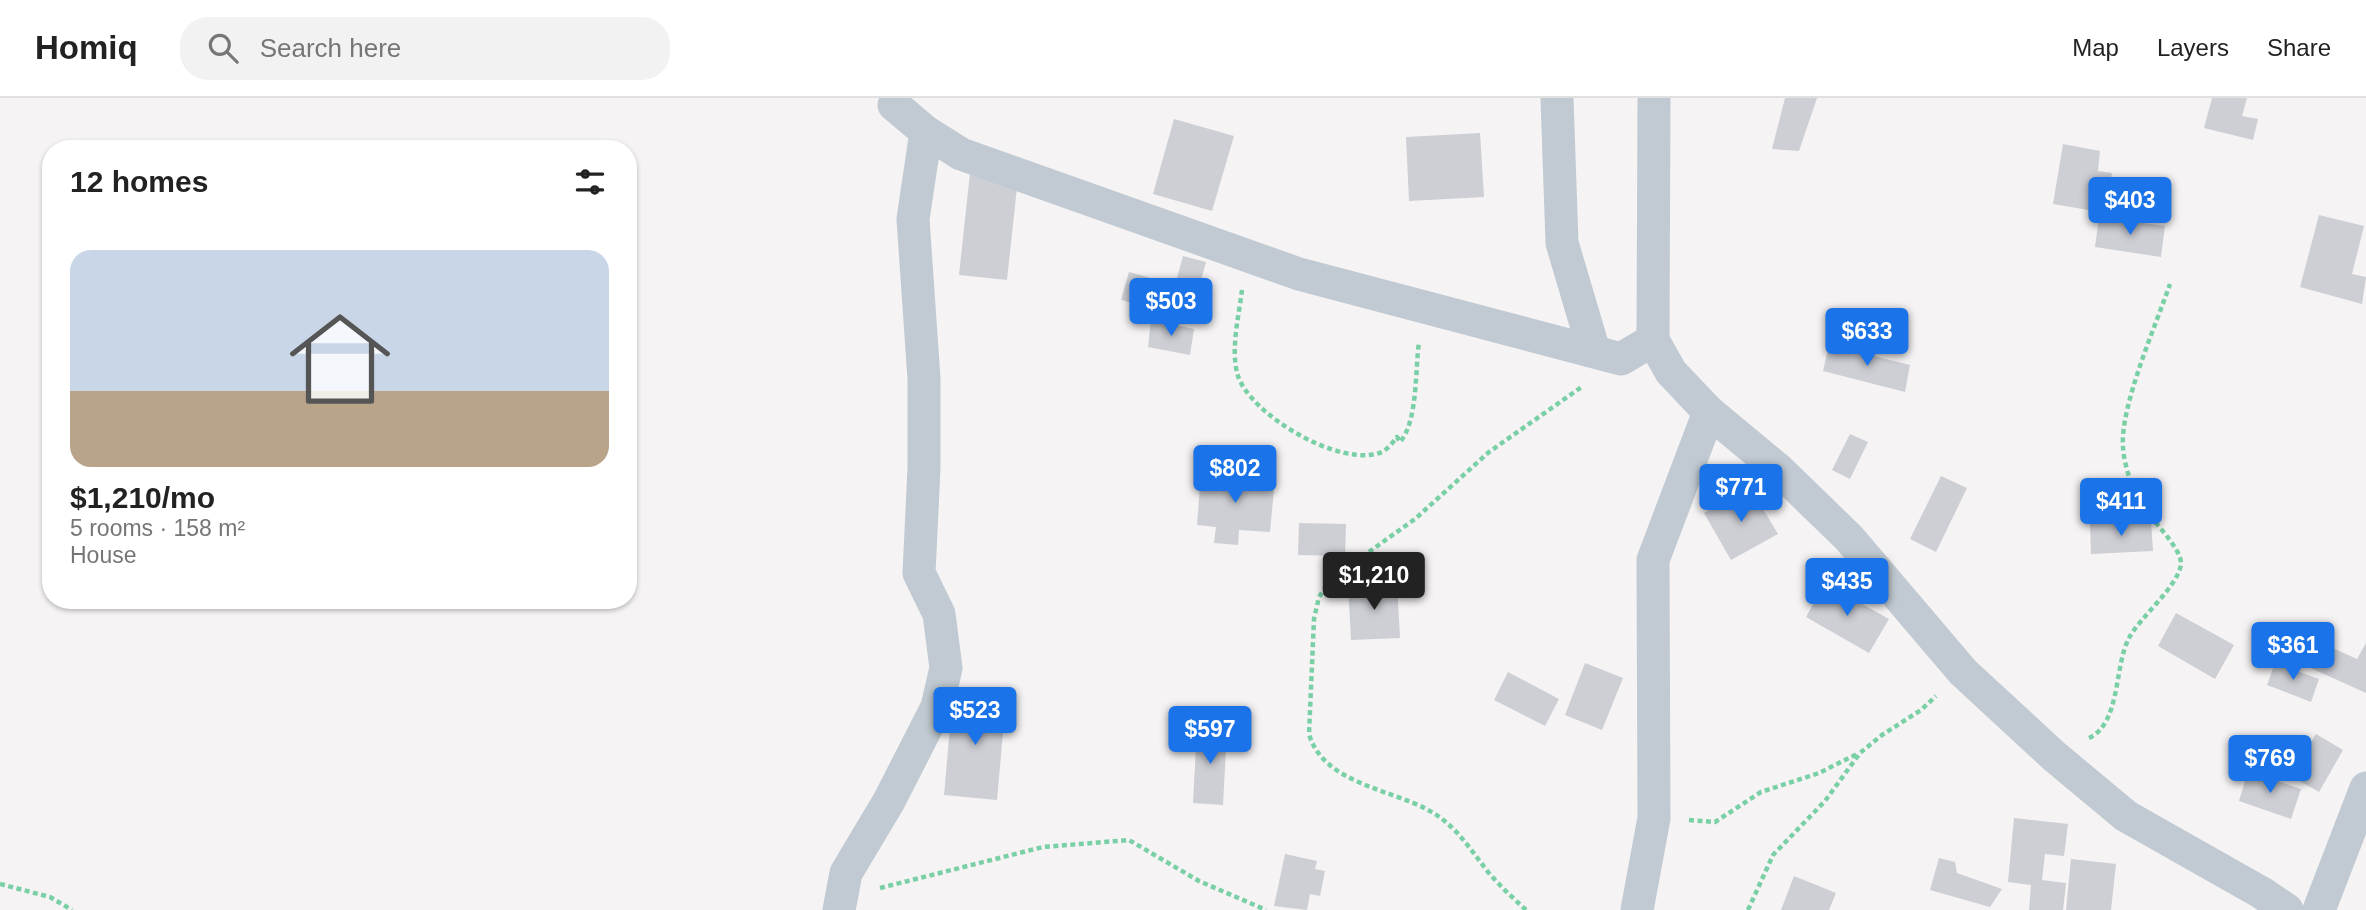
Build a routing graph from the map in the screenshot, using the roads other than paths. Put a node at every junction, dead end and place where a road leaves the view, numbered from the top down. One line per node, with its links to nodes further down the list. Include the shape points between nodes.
1 (1557, 98): 6 (street, via 1562,243)
2 (1654, 98): 5 (street)
3 (894, 104): 4 (street)
4 (926, 132): 6 (street, via 961,154 1299,274); 9 (street, via 913,219 924,379 919,573 939,614 946,668 937,707 846,873)
5 (1653, 340): 6 (street); 7 (street, via 1671,372)
6 (1607, 355)
7 (1709, 412): 10 (street, via 1653,560 1654,818); 11 (street, via 1779,470 1849,538 1963,672 2054,756 2126,816)
8 (2366, 788): 12 (street)
9 (840, 904)
10 (1637, 910)
11 (2287, 910)
12 (2319, 910)

